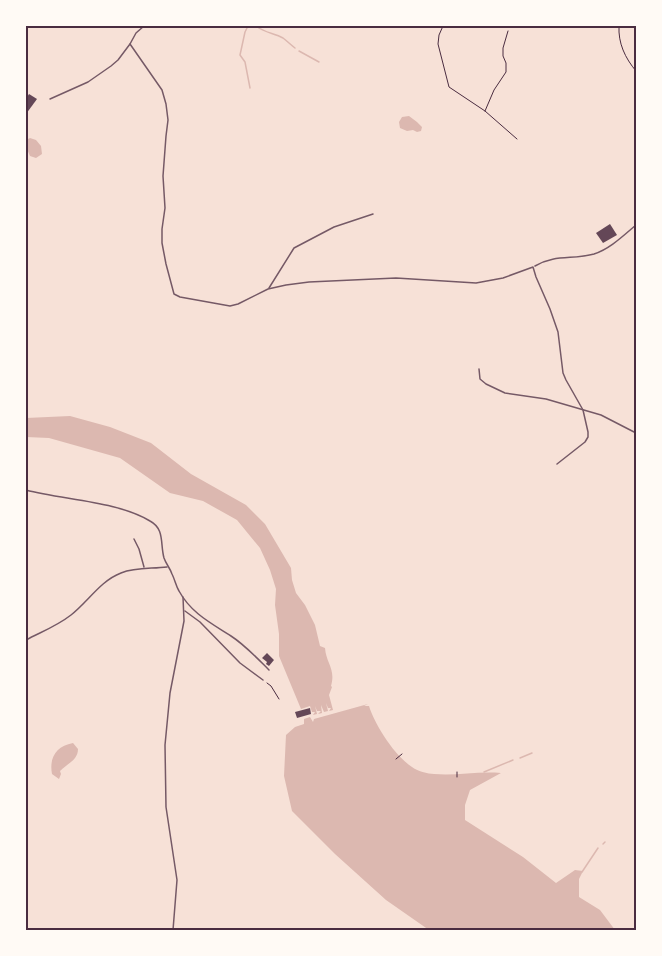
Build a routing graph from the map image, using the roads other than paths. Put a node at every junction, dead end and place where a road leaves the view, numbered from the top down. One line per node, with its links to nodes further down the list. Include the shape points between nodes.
1 (144, 26): 4 (street)
2 (508, 26): 3 (street)
3 (522, 26)
4 (130, 45): 5 (street, via 118,60 88,82); 9 (street, via 162,90 166,104 162,243 174,294 230,306)
5 (51, 99)
6 (373, 214): 9 (street, via 334,227 294,248)
7 (636, 225): 8 (street, via 596,253 548,259)
8 (533, 267): 9 (street, via 476,283 396,278 309,282); 11 (street, via 558,332 563,373)
9 (268, 289)
10 (479, 369): 11 (street, via 480,379 505,393 546,399)
11 (583, 411): 12 (street, via 601,415); 13 (street, via 588,437)
12 (636, 433)
13 (557, 464)
14 (26, 489): 16 (street, via 111,506 152,521 160,531)
15 (134, 538): 17 (street)
16 (168, 567): 17 (street); 18 (street)
17 (144, 568): 20 (street, via 111,578 70,616)
18 (183, 597): 19 (street); 21 (street, via 192,609 247,648)
19 (184, 610): 22 (street); 23 (street, via 165,745 167,821 177,880)
20 (26, 640)
21 (268, 670)
22 (263, 680)
23 (173, 930)

